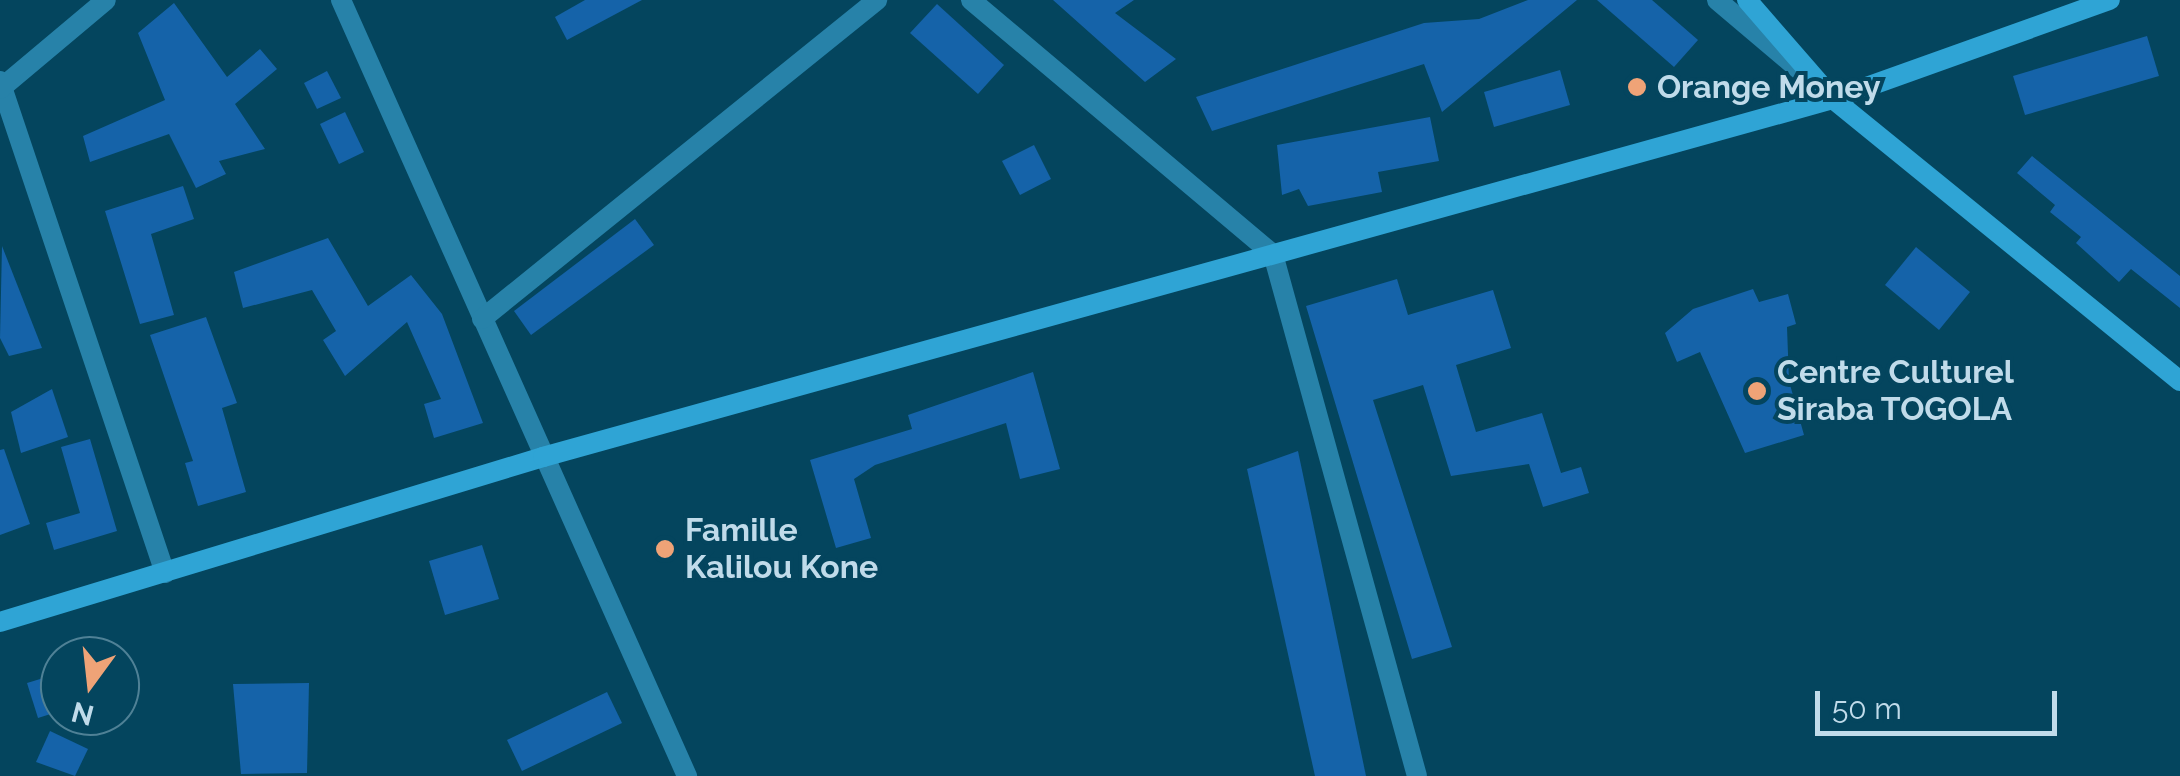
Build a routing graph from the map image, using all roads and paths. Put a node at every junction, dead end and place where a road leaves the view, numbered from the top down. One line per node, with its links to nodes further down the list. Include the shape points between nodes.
1 (106, 0): 9 (street)
2 (341, 0): 12 (street)
3 (876, 0): 12 (street)
4 (971, 0): 11 (street)
5 (1716, 0): 10 (street)
6 (1747, 0): 10 (street)
7 (2110, 0): 8 (street)
8 (2078, 4): 10 (street)
9 (1, 85): 15 (street)
10 (1834, 99): 11 (street); 13 (street)
11 (1273, 254): 14 (street); 18 (street)
12 (482, 320): 14 (street)
13 (2180, 381)
14 (543, 456): 15 (street); 17 (street)
15 (165, 573): 16 (street)
16 (0, 622)
17 (687, 776)
18 (1417, 776)

